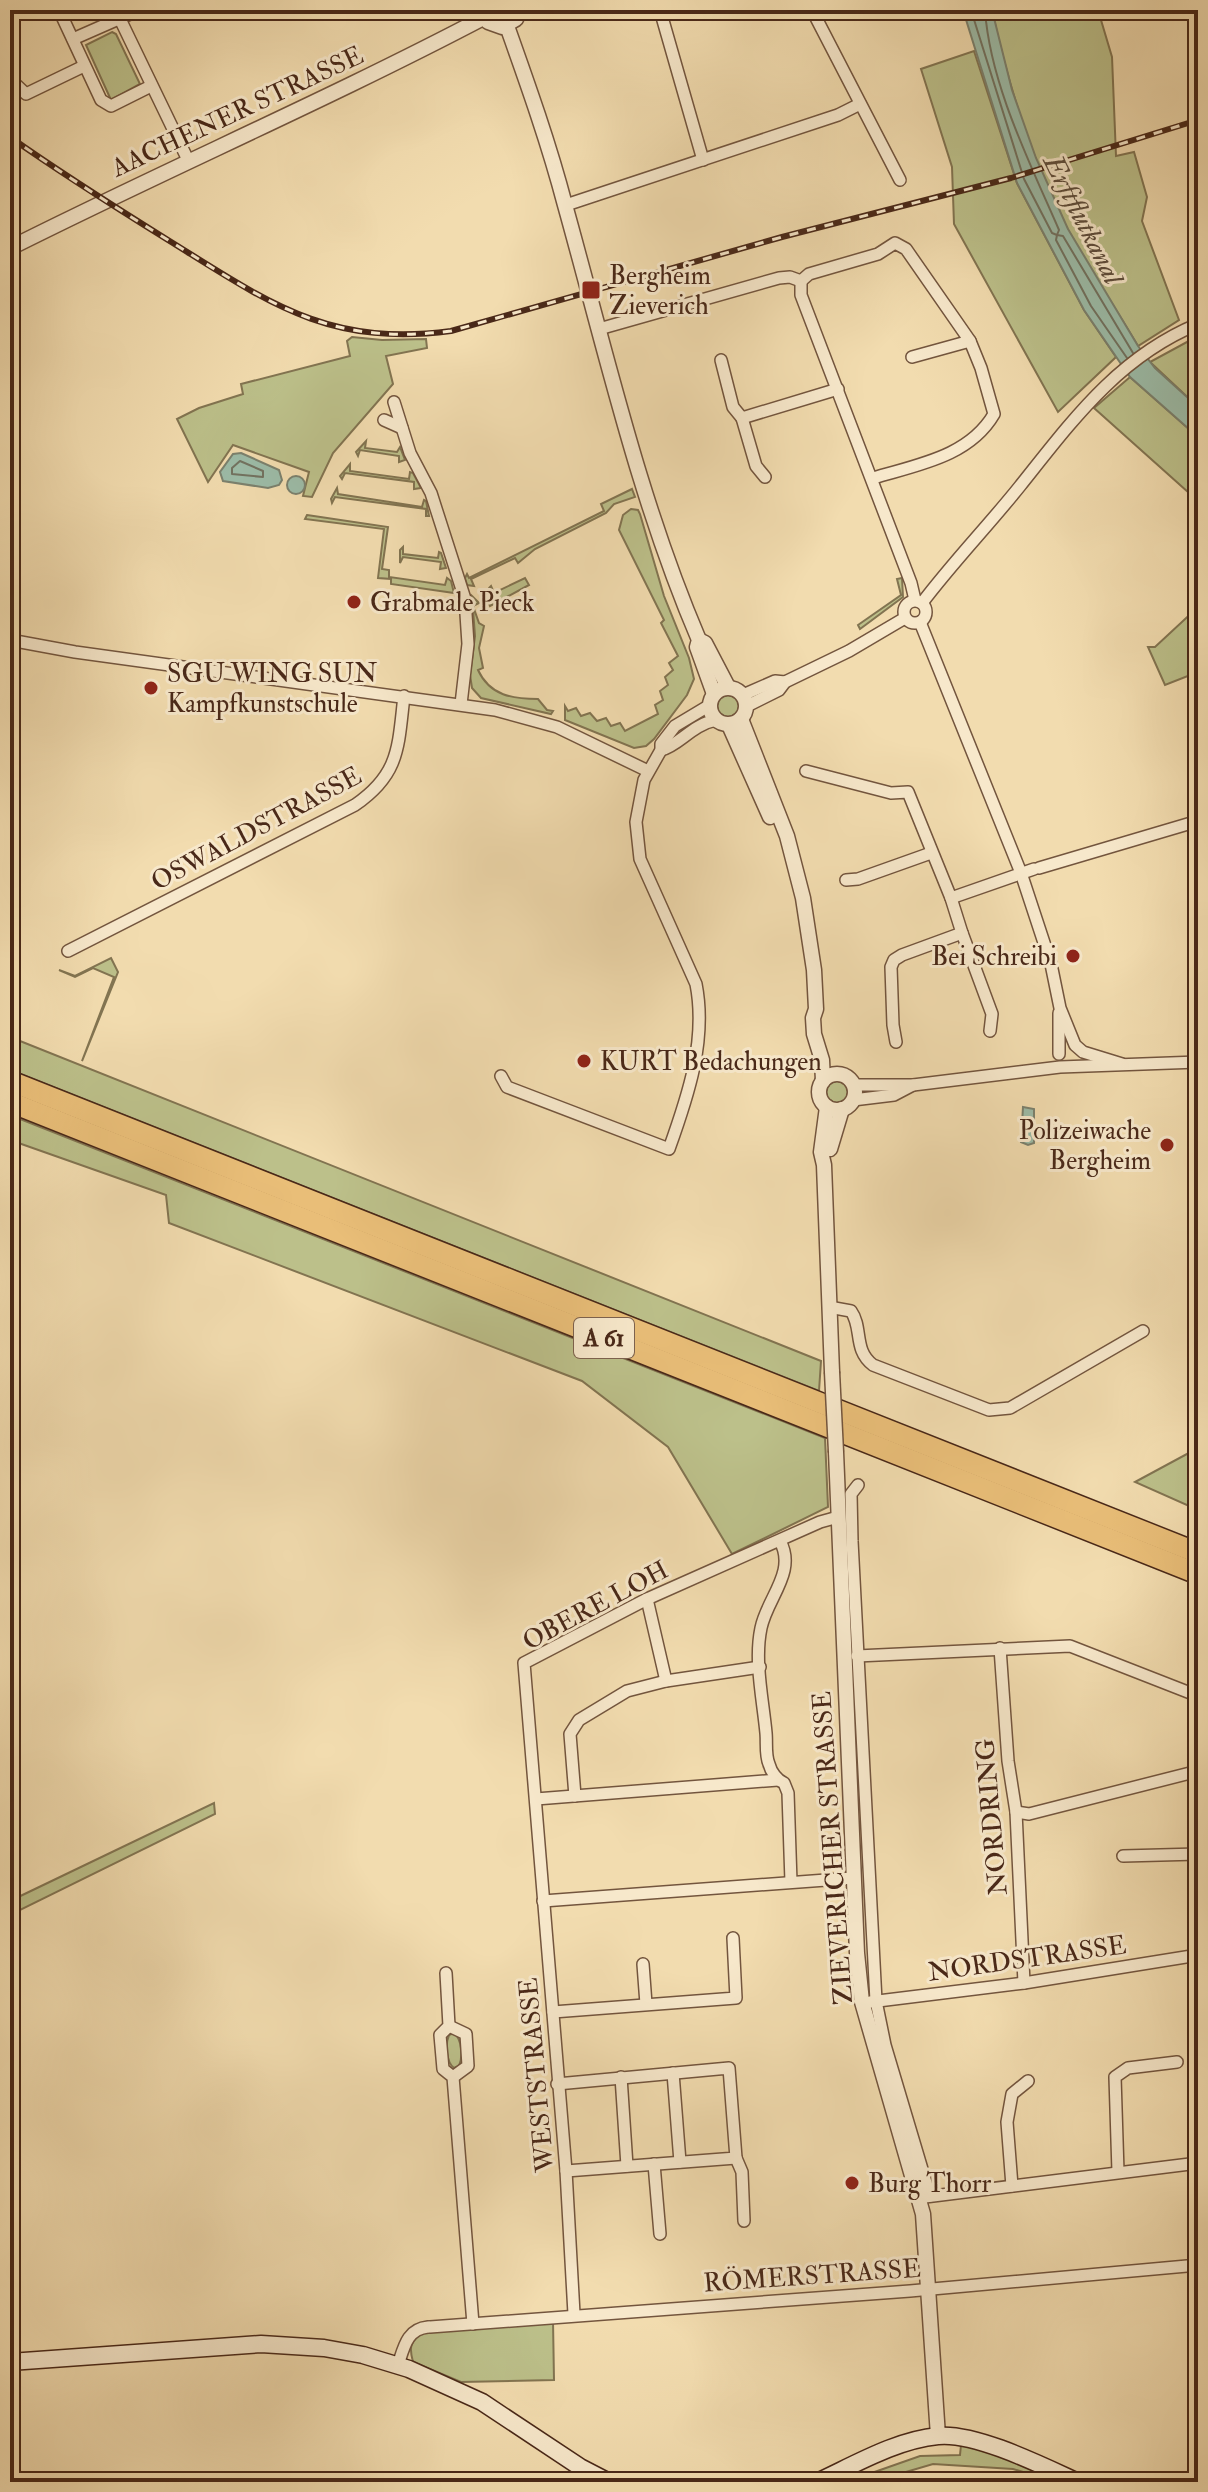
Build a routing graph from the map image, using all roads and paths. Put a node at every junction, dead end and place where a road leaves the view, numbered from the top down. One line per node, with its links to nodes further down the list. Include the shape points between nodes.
1 (59, 10): 9 (street)
2 (139, 10): 7 (street)
3 (519, 10): 8 (street)
4 (660, 10): 15 (street)
5 (812, 10): 13 (street)
6 (484, 14): 8 (street, via 492,25); 14 (street, AACHENER STRASSE, via 419,52)
7 (120, 19): 9 (street); 12 (street)
8 (507, 26): 17 (street)
9 (73, 39): 10 (street)
10 (84, 66): 11 (street, via 26,94); 12 (street, via 106,106)
11 (10, 79)
12 (151, 86): 14 (street)
13 (860, 104): 15 (street); 16 (street)
14 (188, 160): 18 (street, AACHENER STRASSE)
15 (703, 160): 17 (street)
16 (900, 180)
17 (566, 205): 21 (street)
18 (10, 248)
19 (801, 281): 21 (street, via 779,278); 22 (street, via 895,243 906,249); 25 (street, via 801,295)
20 (1198, 324): 32 (street, via 1121,371 1055,439)
21 (599, 329): 36 (street, via 642,488)
22 (970, 341): 23 (street); 31 (street, via 994,414 989,423 953,453)
23 (912, 357)
24 (721, 360): 27 (street, via 733,407)
25 (838, 389): 27 (street); 31 (street)
26 (394, 402): 29 (street)
27 (742, 418): 30 (street, via 756,466)
28 (384, 420): 29 (street)
29 (402, 428): 40 (street, via 431,493 465,599 468,634)
30 (765, 477)
31 (873, 478): 32 (street)
32 (918, 602): 33 (street, via 905,606); 34 (street, via 926,613)
33 (905, 618): 34 (street); 41 (street)
34 (920, 622): 47 (street)
35 (10, 640): 38 (street)
36 (699, 640): 37 (street); 39 (street)
37 (728, 687): 39 (street); 41 (street)
38 (404, 696): 40 (street); 51 (street, OSWALDSTRASSE, via 398,746 387,777 374,792)
39 (712, 700): 41 (street); 42 (street, via 675,726)
40 (461, 704): 43 (street, via 557,727)
41 (735, 713): 42 (street, via 693,728); 53 (street, via 803,898)
42 (661, 750): 43 (street)
43 (648, 771): 59 (street, via 638,801 640,859 696,984 701,1021 669,1149 507,1087)
44 (806, 771): 46 (street, via 891,793 908,792)
45 (1198, 821): 47 (street)
46 (931, 853): 48 (street); 49 (street)
47 (1021, 873): 49 (street); 52 (street)
48 (846, 880)
49 (951, 898): 50 (street)
50 (962, 933): 54 (street, via 992,1014); 55 (street, via 894,960)
51 (68, 951)
52 (1060, 1008): 56 (street); 58 (street, via 1075,1045)
53 (816, 1009): 61 (street, ZIEVERICHER STRASSE, via 814,1034); 62 (street)
54 (990, 1031)
55 (896, 1042)
56 (1059, 1054)
57 (1198, 1062): 58 (street)
58 (1122, 1064): 62 (street, via 1028,1069 913,1085 894,1095)
59 (501, 1076)
60 (10, 1081): 71 (highway, A 61)
61 (823, 1081): 62 (street, via 831,1075); 64 (street, ZIEVERICHER STRASSE, via 819,1095)
62 (848, 1092): 64 (street); 65 (street)
63 (10, 1102): 72 (highway, A 61)
64 (827, 1107): 65 (street, ZIEVERICHER STRASSE)
65 (824, 1165): 66 (street, ZIEVERICHER STRASSE)
66 (829, 1307): 67 (street, via 851,1311 861,1351 873,1365 989,1410 1010,1408); 69 (street, ZIEVERICHER STRASSE, bridge)
67 (1143, 1331)
68 (858, 1485): 75 (street, ZIEVERICHER STRASSE, via 851,1494)
69 (838, 1517): 70 (street, OBERE LOH); 87 (street, ZIEVERICHER STRASSE)
70 (780, 1541): 73 (street, OBERE LOH); 76 (street, via 785,1564 761,1626)
71 (1198, 1553)
72 (1198, 1574)
73 (647, 1599): 77 (street); 82 (street, OBERE LOH, via 524,1663)
74 (1000, 1648): 75 (street); 78 (street, via 1070,1646); 83 (street, NORDRING)
75 (857, 1656): 95 (street, ZIEVERICHER STRASSE)
76 (760, 1667): 77 (street); 80 (street, via 768,1763)
77 (666, 1681): 81 (street, via 627,1691 579,1720 570,1734)
78 (1198, 1696)
79 (1198, 1771): 83 (street, via 1029,1814)
80 (778, 1780): 81 (street); 88 (street, via 788,1793)
81 (575, 1796): 82 (street)
82 (536, 1799): 84 (street, OBERE LOH)
83 (1016, 1812): 94 (street, NORDRING)
84 (538, 1832): 89 (street, WESTSTRASSE)
85 (1198, 1854): 86 (street)
86 (1123, 1856)
87 (853, 1878): 88 (street); 95 (street, ZIEVERICHER STRASSE)
88 (791, 1882): 89 (street)
89 (543, 1901): 97 (street, WESTSTRASSE)
90 (733, 1938): 96 (street, via 736,1998)
91 (1198, 1955): 94 (street, NORDSTRASSE)
92 (643, 1964): 96 (street)
93 (446, 1973): 98 (street)
94 (1024, 1983): 95 (street, NORDSTRASSE)
95 (869, 2002): 113 (street, ZIEVERICHER STRASSE)
96 (646, 2004): 97 (street)
97 (553, 2012): 104 (street, WESTSTRASSE)
98 (449, 2026): 101 (street, via 440,2035 443,2069); 101 (street, via 466,2034 468,2066)
99 (1177, 2062): 111 (street, via 1128,2068 1115,2077)
100 (673, 2073): 102 (street); 105 (street, via 729,2068); 106 (street)
101 (453, 2077): 119 (street)
102 (621, 2077): 104 (street); 109 (street)
103 (1028, 2081): 112 (street, via 1012,2094 1007,2122)
104 (557, 2084): 110 (street, WESTSTRASSE)
105 (736, 2158): 106 (street); 114 (street, via 742,2172)
106 (680, 2162): 108 (street)
107 (1198, 2163): 111 (street)
108 (654, 2164): 109 (street); 115 (street)
109 (627, 2166): 110 (street)
110 (566, 2171): 118 (street, WESTSTRASSE)
111 (1118, 2172): 112 (street)
112 (1012, 2186): 113 (street)
113 (925, 2197): 117 (street, ZIEVERICHER STRASSE)
114 (744, 2221)
115 (660, 2234)
116 (1198, 2265): 117 (street, RÖMERSTRASSE)
117 (927, 2289): 118 (street, RÖMERSTRASSE); 122 (street, ZIEVERICHER STRASSE)
118 (574, 2314): 119 (street, RÖMERSTRASSE)
119 (473, 2324): 121 (street, RÖMERSTRASSE, via 418,2328 409,2336)
120 (10, 2362): 121 (main road, via 261,2344 324,2348)
121 (398, 2365): 123 (main road, via 482,2402)
122 (938, 2436): 124 (main road); 125 (main road, via 1007,2451)
123 (609, 2482)
124 (817, 2482)
125 (1078, 2482)

